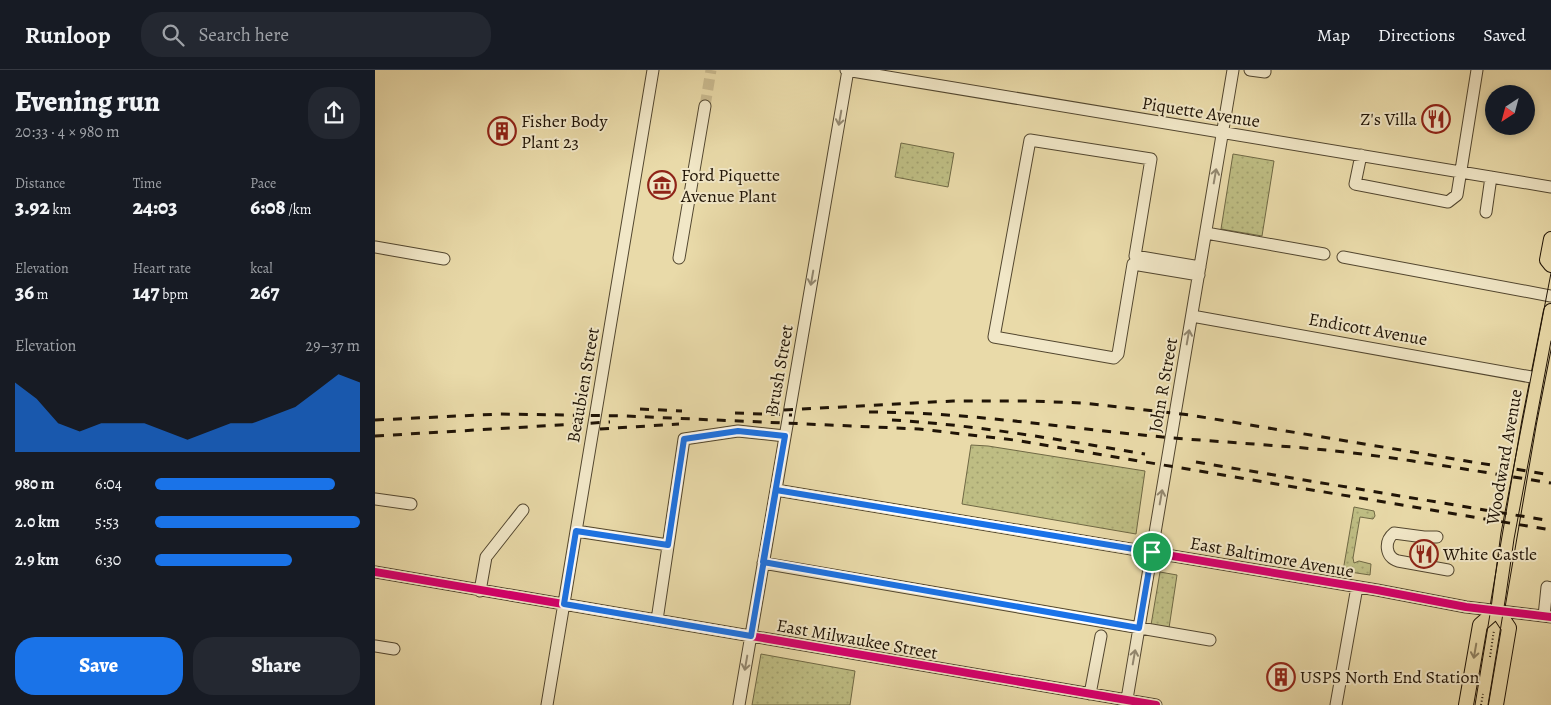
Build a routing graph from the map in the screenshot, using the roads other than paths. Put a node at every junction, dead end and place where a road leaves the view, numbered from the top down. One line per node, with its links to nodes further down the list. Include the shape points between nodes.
1 (653, 70): 32 (street, Beaubien Street)
2 (847, 70): 8 (street, Piquette Avenue); 27 (street, Brush Street, one-way to 27)
3 (1233, 70): 8 (street, John R Street)
4 (1251, 70): 5 (street)
5 (1265, 70)
6 (1477, 70): 10 (street)
7 (705, 106): 19 (street)
8 (1223, 133): 9 (street, Piquette Avenue); 14 (street, John R Street, one-way to 8)
9 (1361, 155): 10 (street, Piquette Avenue); 10 (street, via 1355,184 1448,202 1457,195)
10 (1460, 172): 11 (street, Piquette Avenue)
11 (1491, 177): 12 (street, Piquette Avenue); 13 (street)
12 (1551, 187)
13 (1487, 212)
14 (1206, 233): 17 (street); 22 (street, John R Street)
15 (1551, 239): 21 (main road, via 1547,260)
16 (375, 248): 20 (street)
17 (1324, 254)
18 (1343, 256): 23 (street)
19 (679, 258)
20 (444, 259)
21 (1551, 265)
22 (1200, 271): 22 (street, via 1135,256 1151,159 1030,140 994,337 1114,358 1118,354 1133,264); 25 (street, John R Street)
23 (1551, 296)
24 (1551, 311): 26 (main road, Woodward Avenue)
25 (1192, 316): 26 (street, Endicott Avenue); 35 (street, John R Street, one-way to 25)
26 (1537, 378): 43 (main road, Woodward Avenue)
27 (785, 436): 28 (street, Brush Street); 34 (street, via 738,431 684,439)
28 (776, 490): 35 (street, East Baltimore Avenue); 36 (street, Brush Street)
29 (375, 499): 30 (street)
30 (411, 504)
31 (523, 510): 41 (street, via 486,558)
32 (576, 531): 34 (street); 42 (street, Beaubien Street)
33 (1437, 537): 37 (street, via 1394,533 1389,539 1389,554 1398,561)
34 (668, 545): 45 (street)
35 (1152, 552): 39 (street, East Baltimore Avenue); 46 (street, John R Street)
36 (763, 562): 46 (street); 47 (street, Brush Street)
37 (1447, 570)
38 (375, 572): 41 (street, East Milwaukee Street)
39 (1357, 587): 43 (street, East Baltimore Avenue); 57 (street)
40 (1551, 588): 44 (street, via 1547,587)
41 (480, 591): 42 (street, East Milwaukee Street)
42 (564, 604): 45 (street, East Milwaukee Street); 54 (street, Beaubien Street)
43 (1497, 610): 44 (street, East Baltimore Avenue); 58 (main road, one-way to 58, via 1479,625); 59 (main road, via 1509,628)
44 (1547, 617)
45 (657, 620): 47 (street, East Milwaukee Street)
46 (1139, 628): 49 (street); 53 (street, John R Street, one-way to 46)
47 (751, 636): 52 (street, East Milwaukee Street); 55 (street, Brush Street, one-way to 55)
48 (1101, 636): 52 (street)
49 (1210, 640)
50 (375, 646): 51 (street)
51 (394, 649)
52 (1090, 694): 53 (street, East Milwaukee Street)
53 (1126, 703): 56 (street, East Milwaukee Street)
54 (547, 705)
55 (739, 705)
56 (1156, 705)
57 (1336, 705)
58 (1466, 705)
59 (1496, 705)

